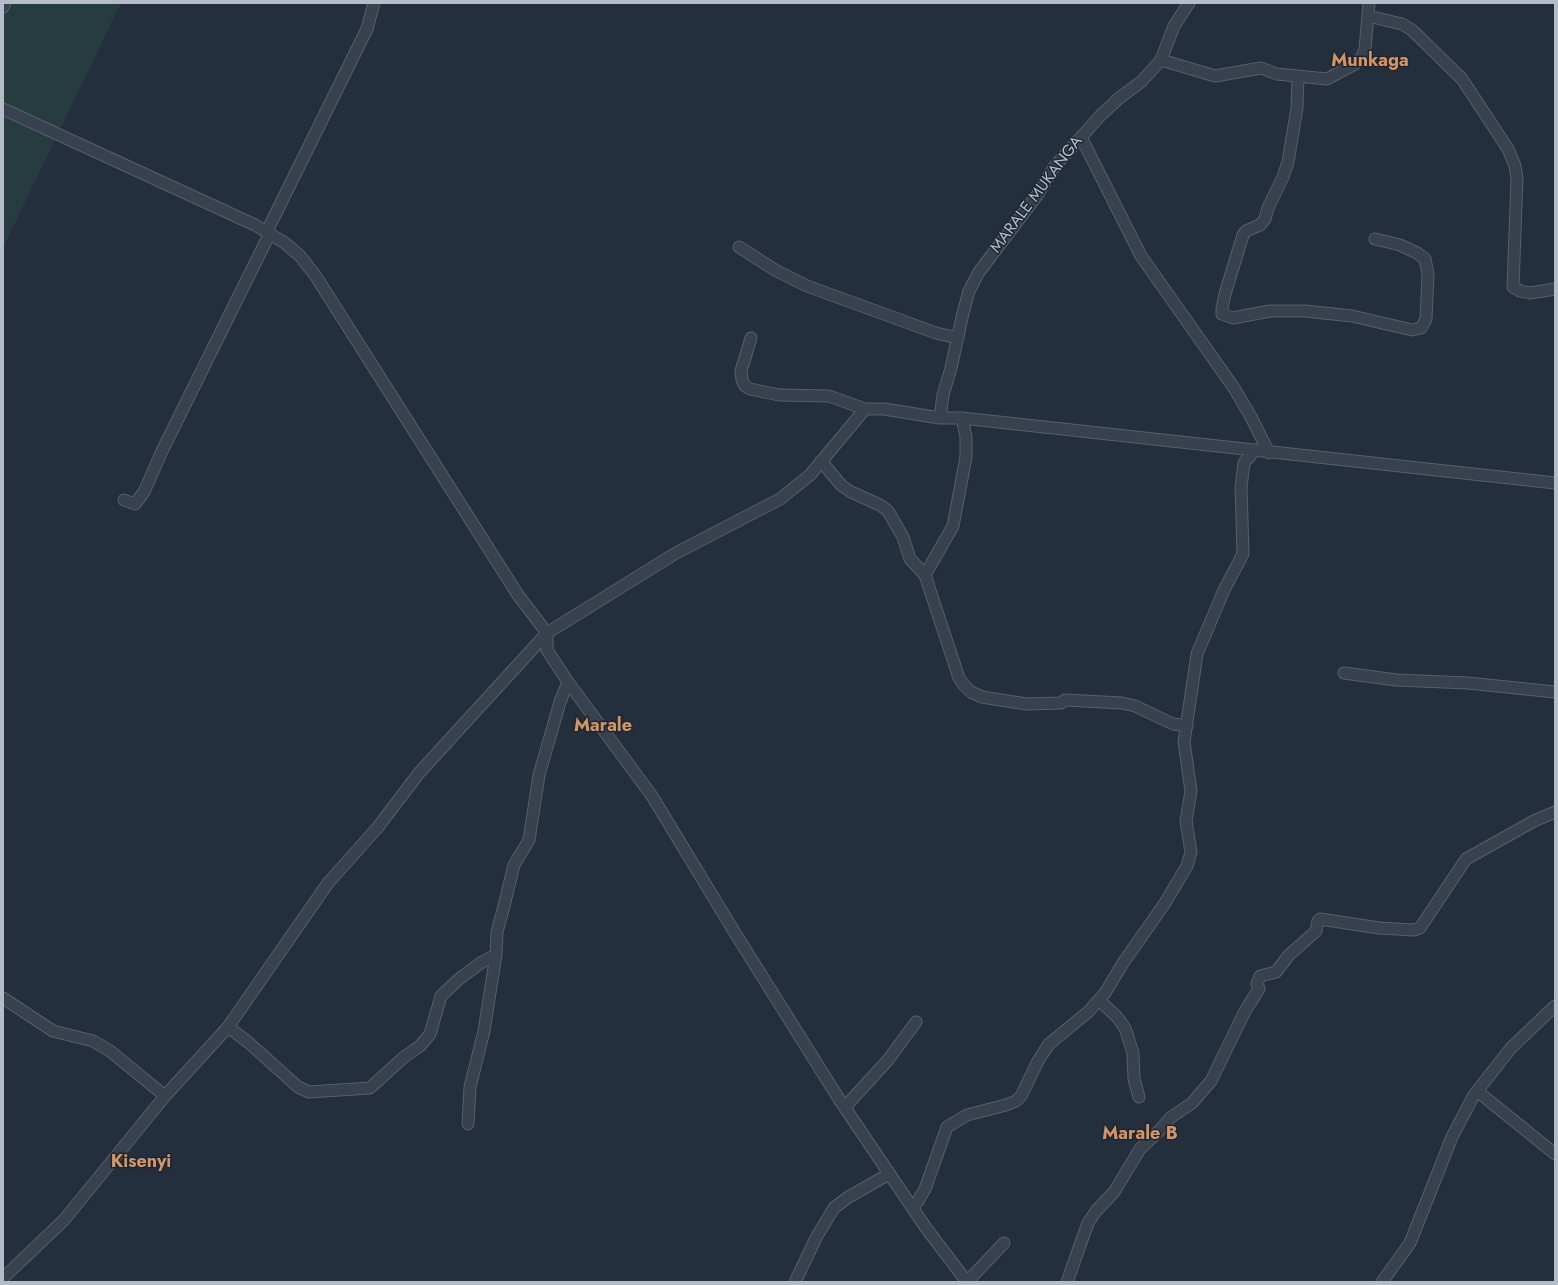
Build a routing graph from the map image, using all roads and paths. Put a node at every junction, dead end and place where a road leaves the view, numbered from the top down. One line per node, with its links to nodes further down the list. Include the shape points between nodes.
1 (5, 3): 5 (street)
2 (374, 3): 11 (street, via 367,29)
3 (1189, 3): 7 (street, MARALE MUKANGA, via 1174,26)
4 (1369, 3): 6 (street)
5 (3, 8)
6 (1368, 16): 8 (street, via 1365,49 1355,64 1326,79); 14 (street, via 1402,24 1412,30 1462,79 1508,149 1515,166 1517,178 1513,287 1530,293)
7 (1161, 60): 8 (street, via 1214,76 1261,68 1277,74); 10 (street, MARALE MUKANGA, via 1142,81 1118,98)
8 (1298, 77): 12 (street, via 1297,108 1285,169 1265,219 1260,225 1246,231 1239,243 1222,314 1234,318 1270,311 1305,311 1352,316 1412,330 1421,328 1426,319 1428,274 1425,259 1400,245)
9 (3, 109): 11 (street)
10 (1081, 138): 16 (street, MARALE MUKANGA, via 1054,167 1038,194 979,272 969,291); 21 (street, via 1141,256 1234,388)
11 (269, 232): 24 (street, via 144,492 135,504); 26 (street, via 300,256 315,275 518,595)
12 (1375, 239)
13 (739, 247): 16 (street, via 775,270 807,286 936,334)
14 (1555, 289)
15 (751, 338): 17 (street, via 741,371 745,386 779,395 829,396)
16 (958, 338): 18 (street, MARALE MUKANGA, via 943,395)
17 (865, 409): 18 (street, via 884,409); 22 (street)
18 (940, 418): 19 (street)
19 (962, 418): 20 (street); 25 (street, via 966,437 966,457 953,526)
20 (1254, 451): 21 (street); 30 (street, via 1244,463 1241,487 1243,554 1224,590 1197,654)
21 (1269, 453): 23 (street)
22 (822, 461): 25 (street, via 846,489 888,511 903,537 910,559); 26 (street, via 810,475 780,499 676,553)
23 (1555, 483)
24 (124, 500)
25 (925, 575): 30 (street, via 959,678 971,692 982,697 1035,705 1061,703 1065,700 1122,703 1135,706 1173,724)
26 (547, 633): 28 (street, via 547,650); 37 (street, via 419,774 378,827 328,883)
27 (1344, 673): 29 (street, via 1396,680 1468,683)
28 (568, 682): 32 (street, via 540,775 530,840 514,865 497,932); 41 (street, via 652,796)
29 (1555, 692)
30 (1187, 726): 34 (street, via 1184,747 1192,791 1186,821 1191,852 1189,860 1165,904)
31 (1555, 812): 50 (street, via 1539,818 1466,859 1420,928 1379,928 1320,919 1316,931 1276,972 1260,976 1257,984 1259,989 1211,1081 1192,1103 1170,1118 1140,1149 1114,1192 1088,1223)
32 (496, 955): 37 (street, via 482,962 449,987 441,996 430,1034 420,1046 370,1088 309,1092 298,1087); 42 (street, via 484,1031 470,1087)
33 (3, 998): 39 (street, via 54,1031 93,1041 110,1051)
34 (1100, 1001): 40 (street, via 1125,1028 1133,1053 1134,1079); 45 (street, via 1049,1044 1024,1092 1016,1101 968,1115 947,1127 925,1189)
35 (1555, 1006): 38 (street, via 1511,1048)
36 (916, 1022): 41 (street, via 888,1060)
37 (228, 1027): 39 (street)
38 (1477, 1091): 43 (street); 51 (street, via 1452,1137 1410,1243)
39 (165, 1096): 47 (street, via 64,1220)
40 (1140, 1097)
41 (845, 1107): 44 (street)
42 (468, 1124)
43 (1555, 1154)
44 (889, 1174): 45 (street); 48 (street, via 834,1208)
45 (912, 1207): 49 (street)
46 (1004, 1243): 49 (street)
47 (3, 1278)
48 (795, 1282)
49 (967, 1282)
50 (1067, 1282)
51 (1382, 1282)

